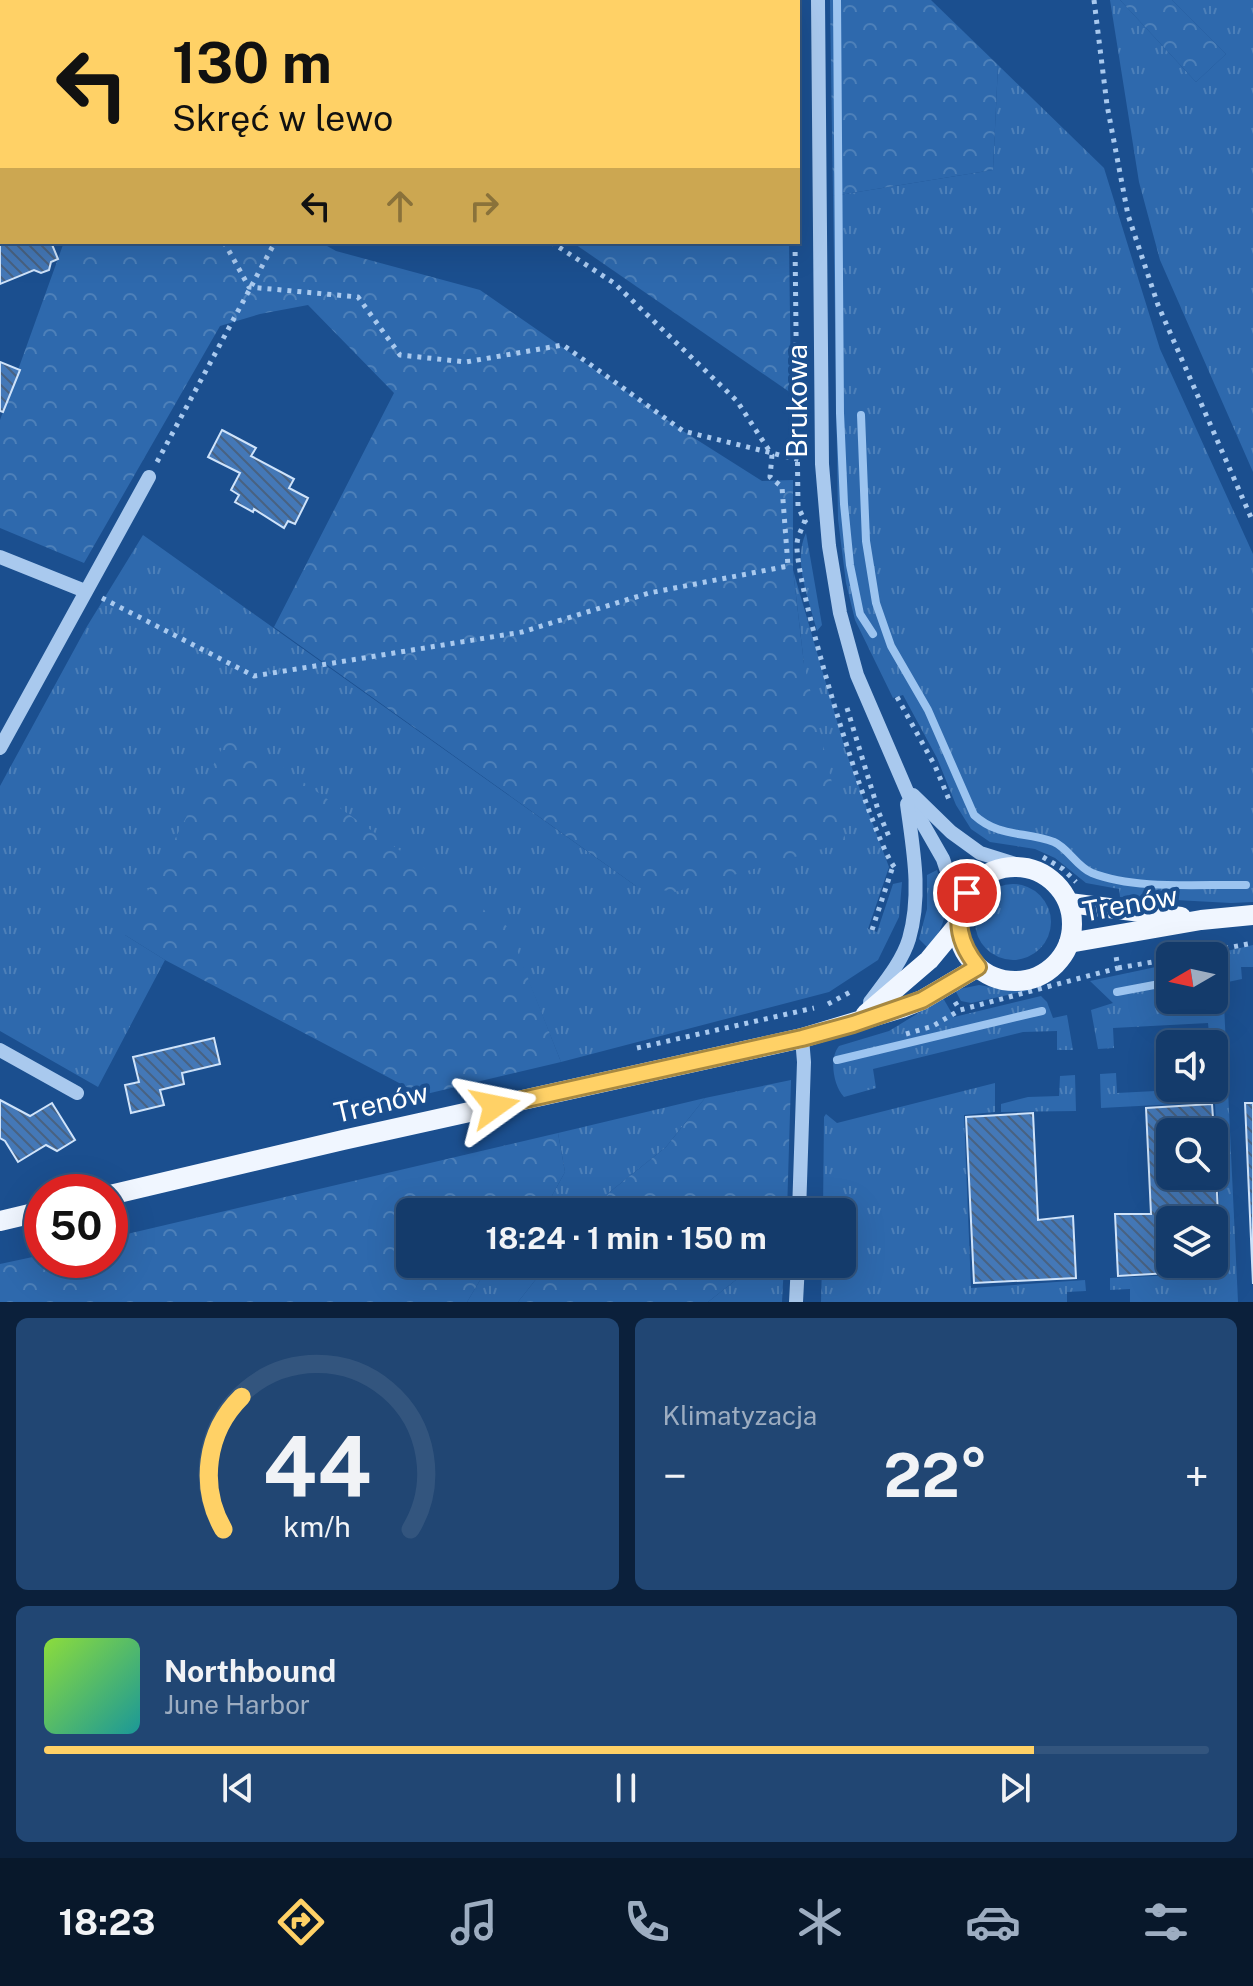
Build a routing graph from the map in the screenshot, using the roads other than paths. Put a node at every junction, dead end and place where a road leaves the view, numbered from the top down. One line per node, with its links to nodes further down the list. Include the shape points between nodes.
1 (818, 0): 6 (street, Brukowa, via 822,464 829,546 857,675)
2 (149, 477): 4 (street)
3 (0, 557): 4 (street)
4 (85, 591): 5 (street)
5 (0, 748)
6 (905, 787): 7 (street, Brukowa, via 980,853); 10 (street, Brukowa, via 943,859); 14 (street, via 916,881 908,942)
7 (1025, 867): 8 (main road, via 1059,886); 10 (main road, via 1000,868 978,880)
8 (1069, 903): 11 (main road, Trenów); 12 (main road)
9 (1253, 915): 11 (main road, Trenów)
10 (959, 916): 13 (main road, via 965,951); 14 (main road, Trenów, via 929,960)
11 (1201, 920): 12 (main road, Trenów)
12 (1069, 943): 13 (main road, via 1055,964 1030,979 1003,980)
13 (978, 967): 14 (main road, Trenów, via 922,1000)
14 (853, 1024): 15 (main road, Trenów)
15 (802, 1038): 18 (main road, Trenów); 19 (street)
16 (0, 1050): 17 (street)
17 (77, 1093)
18 (128, 1191)
19 (799, 1198)
20 (24, 1215): 21 (main road)
21 (0, 1221)
22 (797, 1278): 23 (street)
23 (796, 1302)

